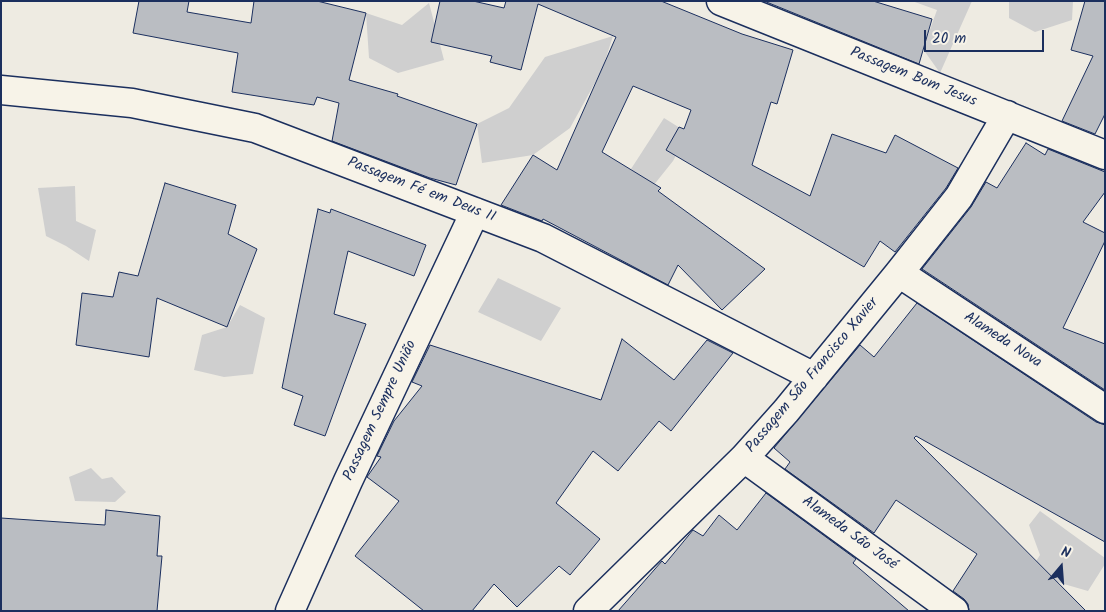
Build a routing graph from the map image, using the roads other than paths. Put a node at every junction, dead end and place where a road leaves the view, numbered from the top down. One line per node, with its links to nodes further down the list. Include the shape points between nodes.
1 (720, 1): 3 (street, Passagem Bom Jesus)
2 (1, 90): 5 (street, Passagem Fé em Deus II, via 132,103 255,128)
3 (1007, 115): 4 (street, Passagem Bom Jesus); 6 (street, Passagem São Francisco Xavier, via 958,197)
4 (1105, 155)
5 (475, 212): 7 (street, Passagem Fé em Deus II, via 543,238); 10 (street, Passagem Sempre União)
6 (899, 273): 7 (street, Passagem São Francisco Xavier); 8 (street, Alameda Nova)
7 (814, 377): 9 (street, Passagem São Francisco Xavier)
8 (1105, 408)
9 (744, 458): 11 (street, Passagem São Francisco Xavier); 12 (street, Alameda São José)
10 (290, 611)
11 (588, 611)
12 (954, 611)

